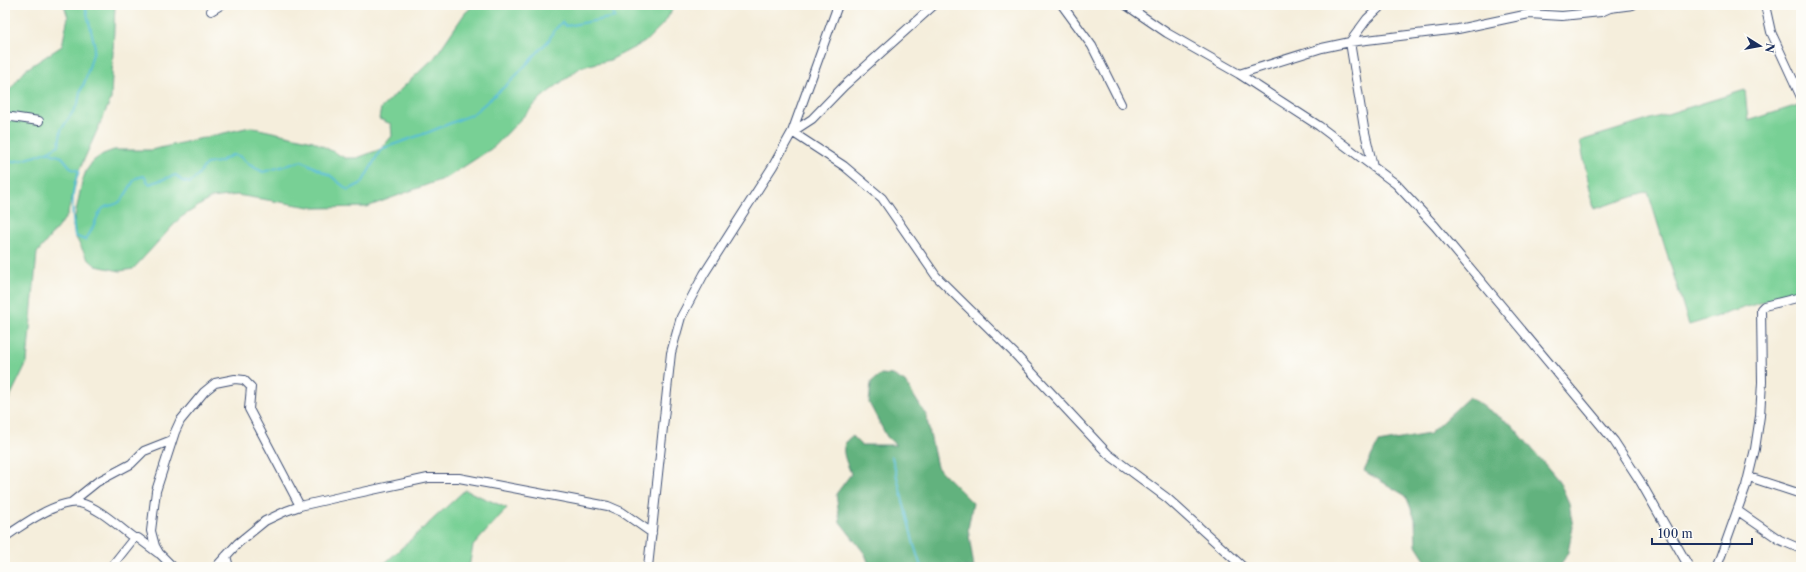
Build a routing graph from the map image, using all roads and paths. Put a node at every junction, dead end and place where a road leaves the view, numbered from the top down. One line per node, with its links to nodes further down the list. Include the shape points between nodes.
1 (221, 5): 9 (street)
2 (838, 5): 16 (street)
3 (934, 5): 16 (street, via 844,86 812,119)
4 (1062, 5): 13 (street, via 1092,46)
5 (1126, 5): 11 (street, via 1167,33)
6 (1382, 5): 10 (street, via 1367,19)
7 (1633, 5): 10 (street, via 1617,6 1601,12 1562,16 1529,14 1458,28)
8 (1765, 5): 12 (street, via 1771,32)
9 (211, 11)
10 (1350, 42): 11 (street); 17 (street)
11 (1239, 74): 17 (street, via 1319,126)
12 (1801, 97)
13 (1121, 104)
14 (5, 116): 15 (street)
15 (39, 121)
16 (792, 132): 25 (street, via 704,274 681,317 671,353); 36 (street, via 844,166 882,198 936,276 1013,352 1108,454 1167,498)
17 (1373, 167): 37 (street, via 1396,184 1435,226 1610,436 1640,481)
18 (1801, 297): 20 (street, via 1764,306 1761,309 1760,416)
19 (172, 440): 22 (street, via 144,451 131,464 97,482); 23 (street, via 180,421 204,392 215,383 244,380 251,387 249,409); 29 (street, via 156,491 153,512 151,530)
20 (1749, 477): 21 (street); 24 (street)
21 (1801, 494)
22 (72, 502): 26 (street, via 42,514); 27 (street, via 92,508)
23 (300, 506): 25 (street, via 428,478 459,478 608,506 622,512); 30 (street, via 264,521)
24 (1738, 511): 28 (street, via 1780,540); 38 (street)
25 (652, 533): 35 (street)
26 (5, 537)
27 (134, 538): 29 (street, via 138,538); 31 (street)
28 (1801, 549)
29 (159, 553): 32 (street)
30 (226, 556): 33 (street); 34 (street)
31 (111, 567)
32 (173, 567)
33 (216, 567)
34 (229, 567)
35 (648, 567)
36 (1243, 567)
37 (1689, 567)
38 (1717, 567)

